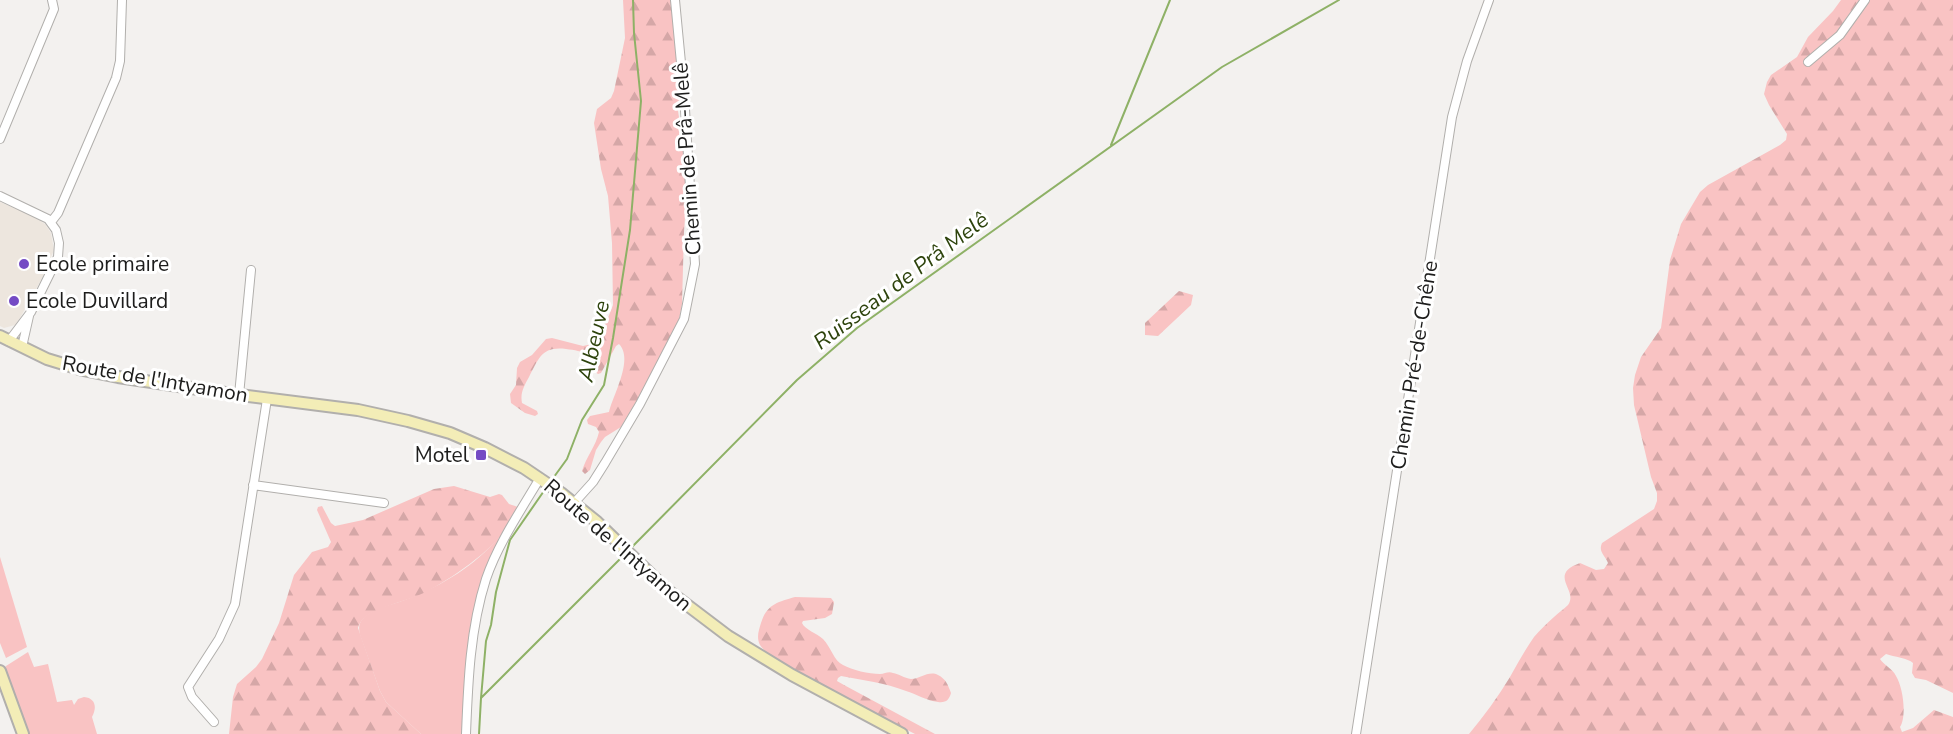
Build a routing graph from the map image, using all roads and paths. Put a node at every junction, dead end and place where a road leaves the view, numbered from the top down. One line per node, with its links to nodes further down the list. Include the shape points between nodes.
1 (52, 0): 7 (street, via 54,9)
2 (122, 0): 9 (street, via 116,78)
3 (675, 0): 19 (street, Chemin de Prâ-Melê, via 694,264 684,319 605,463)
4 (1489, 0): 25 (street, Chemin Pré-de-Chêne, via 1452,117)
5 (1865, 0): 6 (street, via 1840,35)
6 (1808, 62)
7 (0, 139)
8 (0, 196): 9 (street)
9 (51, 222): 11 (street, via 59,251)
10 (251, 270): 14 (street)
11 (31, 312): 12 (street); 13 (street)
12 (5, 338): 13 (main road, Route de l'Intyamon)
13 (22, 347): 14 (main road, Route de l'Intyamon, via 58,363 95,372)
14 (239, 394): 15 (main road, Route de l'Intyamon)
15 (267, 399): 16 (main road, Route de l'Intyamon, via 358,410 450,433 513,461); 17 (street)
16 (542, 479): 19 (main road, Route de l'Intyamon); 23 (street, via 502,543 484,585 469,672)
17 (253, 485): 18 (street); 21 (street, via 235,604 219,639 188,687)
18 (384, 503)
19 (574, 503): 24 (main road, Route de l'Intyamon, via 682,602 738,642)
20 (0, 670): 22 (main road)
21 (214, 722)
22 (23, 734)
23 (466, 734)
24 (902, 734)
25 (1356, 734)

